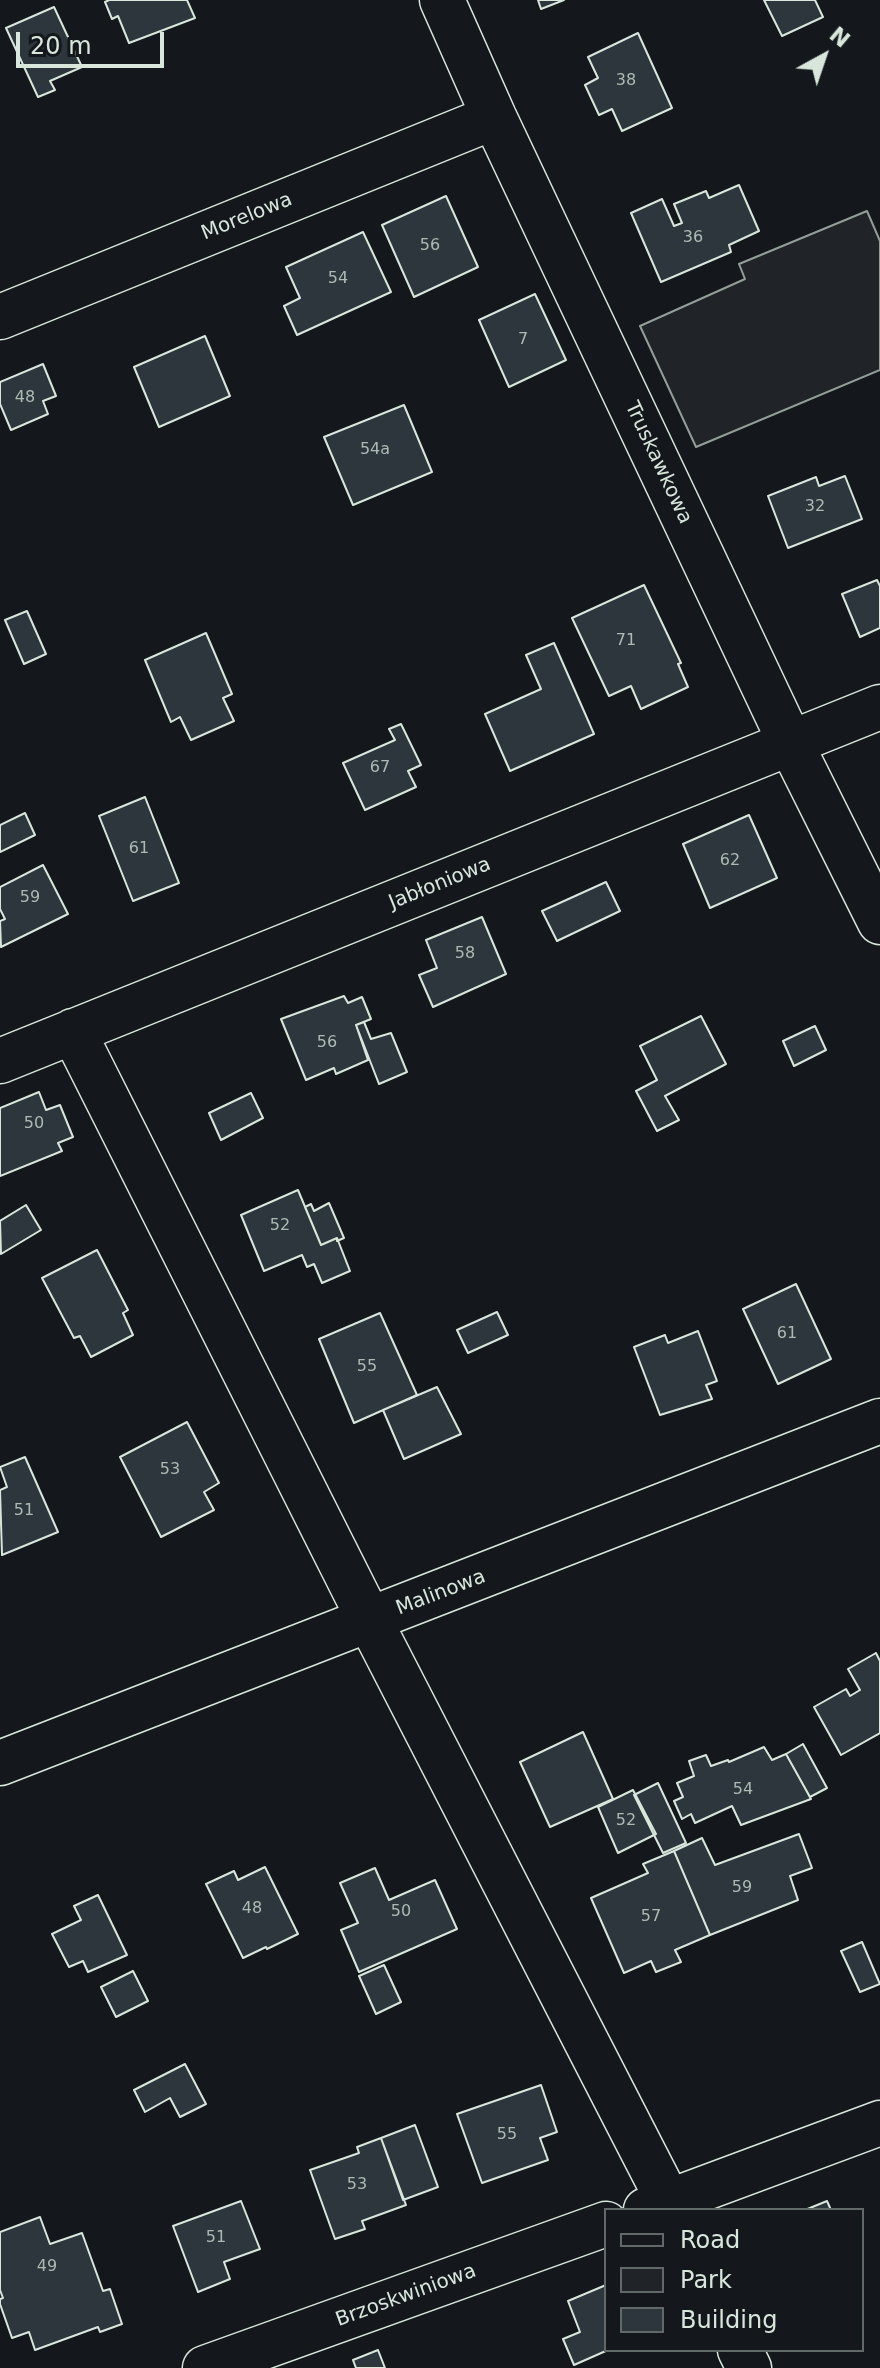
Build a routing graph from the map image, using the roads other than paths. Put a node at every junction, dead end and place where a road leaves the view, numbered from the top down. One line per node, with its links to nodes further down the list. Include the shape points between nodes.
1 (442, 0): 2 (street, Truskawkowa)
2 (494, 117): 3 (street, Morelowa); 5 (street, Truskawkowa)
3 (0, 317)
4 (880, 707): 5 (street, Jabłoniowa)
5 (791, 744): 6 (street, Truskawkowa); 7 (street, Jabłoniowa)
6 (880, 922)
7 (73, 1031): 8 (street, Jabłoniowa); 10 (street)
8 (0, 1061)
9 (880, 1421): 10 (street, Malinowa)
10 (370, 1621): 11 (street, Malinowa); 13 (street)
11 (0, 1763)
12 (880, 2123): 13 (street)
13 (663, 2207)
14 (604, 2225): 15 (street, Brzoskwiniowa)
15 (205, 2368)

